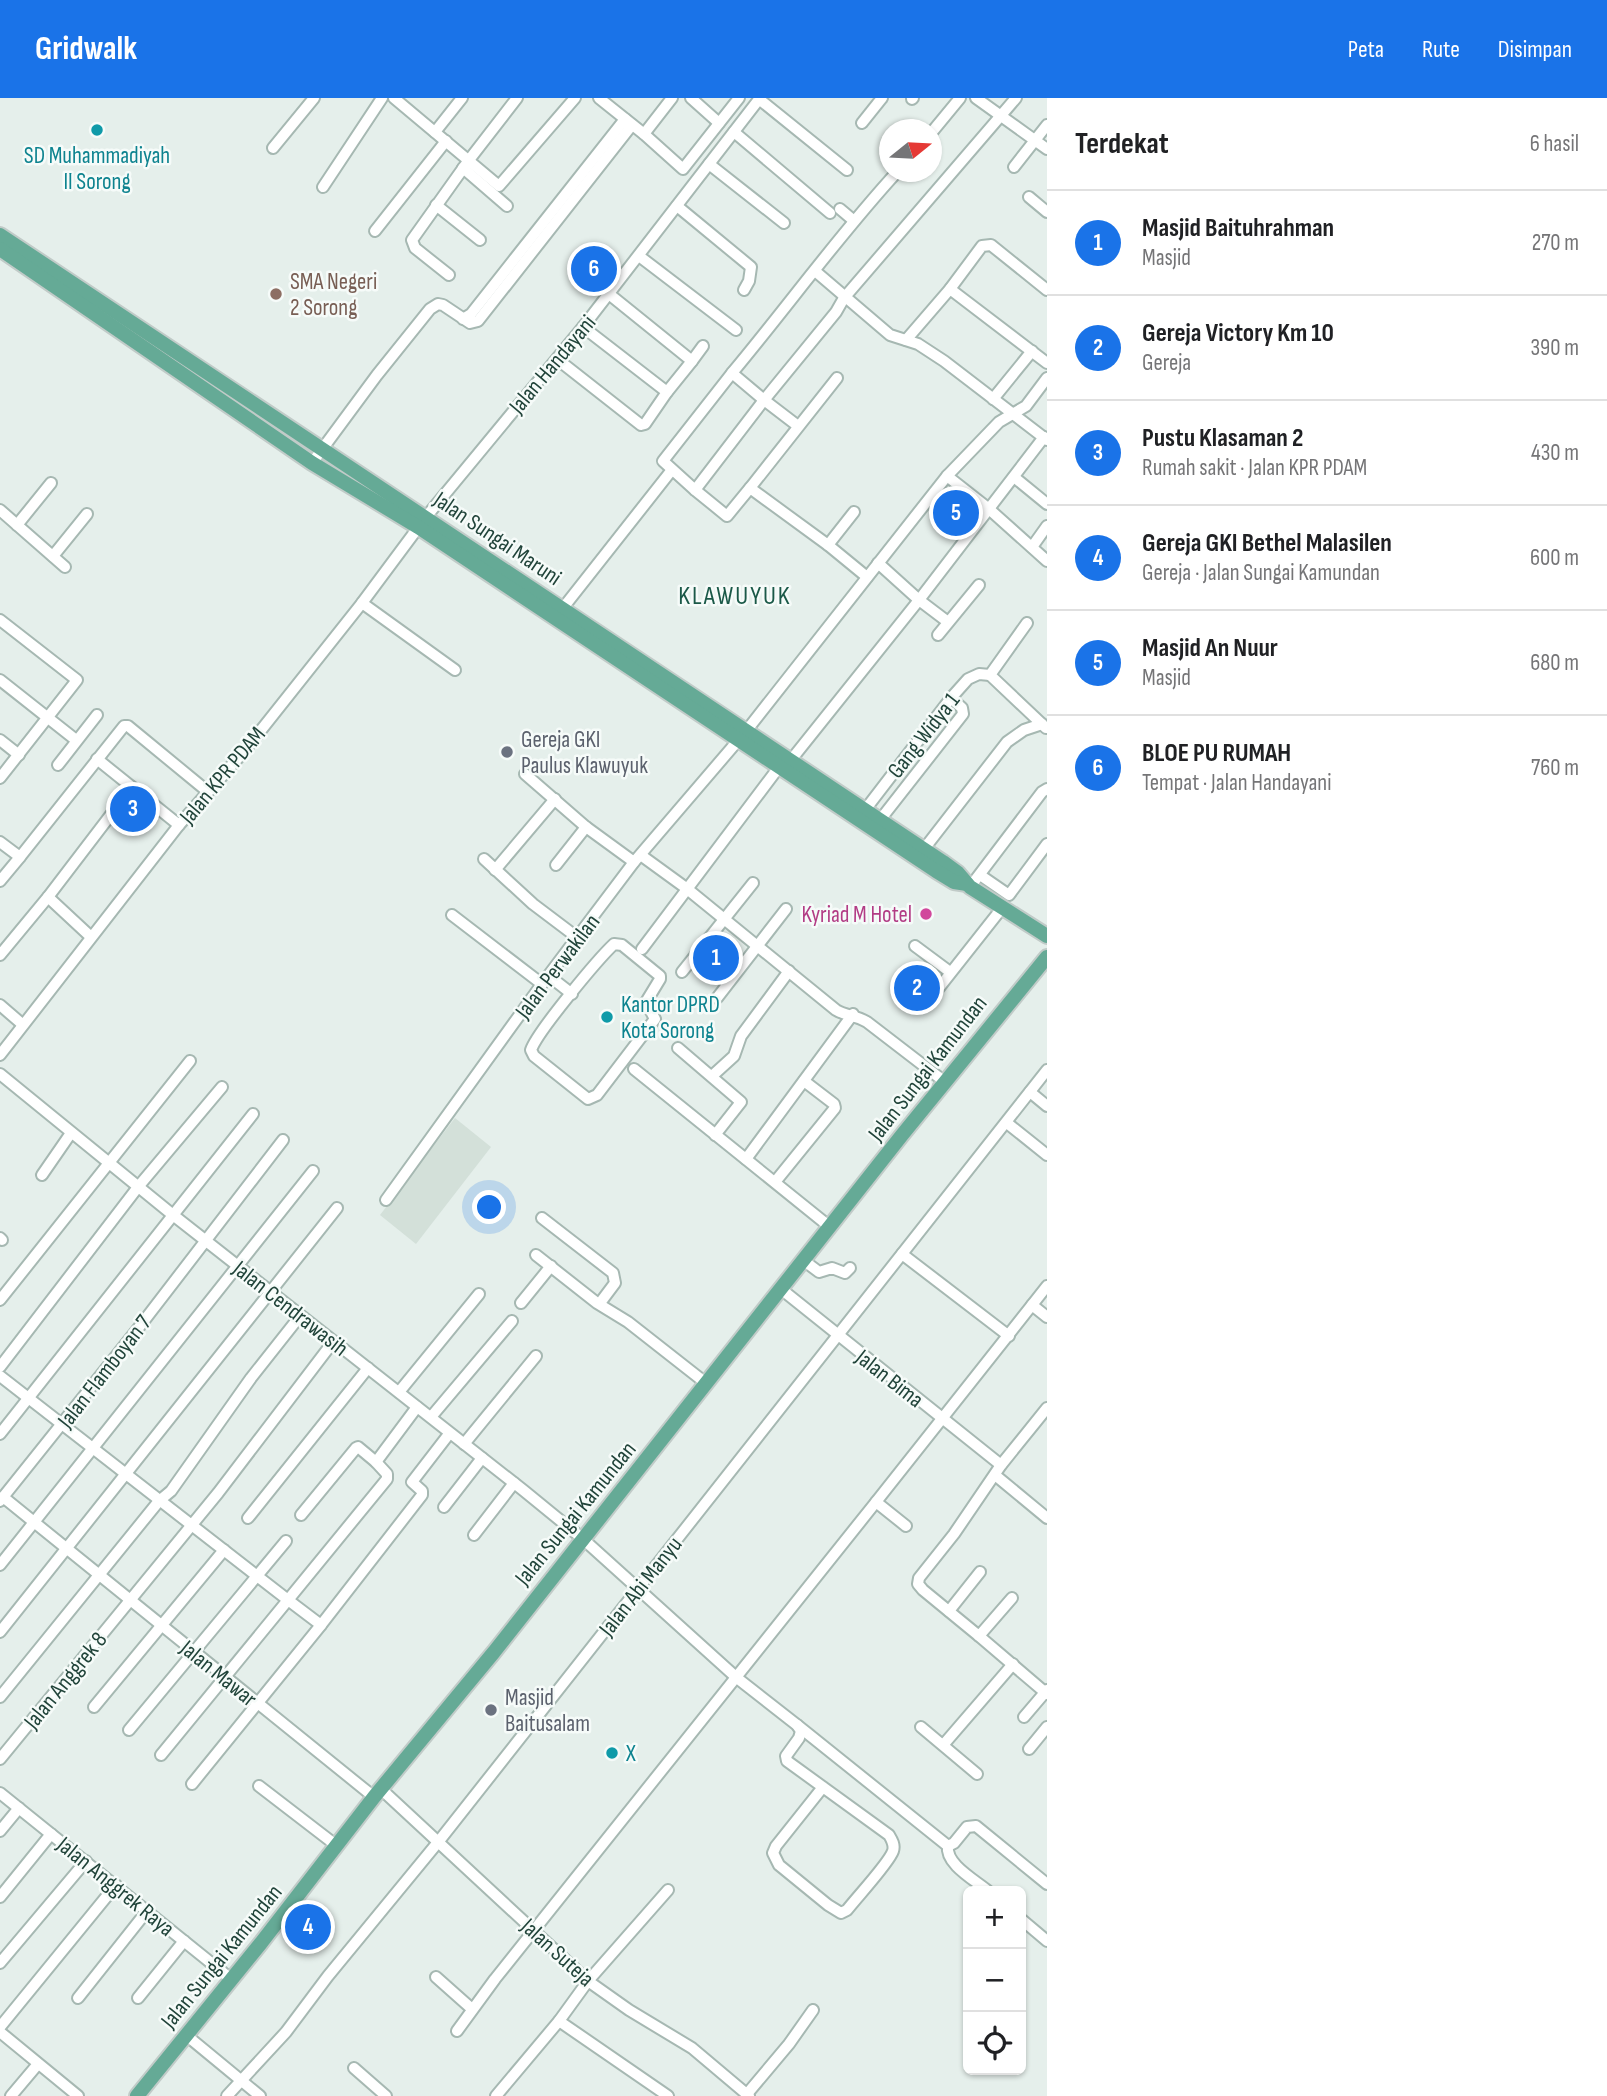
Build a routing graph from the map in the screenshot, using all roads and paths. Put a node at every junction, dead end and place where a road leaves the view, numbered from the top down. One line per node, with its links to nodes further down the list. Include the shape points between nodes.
1 (314, 98): 27 (street)
2 (382, 98): 34 (street)
3 (462, 98): 22 (street)
4 (517, 98): 29 (street)
5 (575, 98): 29 (street, via 499,186)
6 (672, 98): 24 (street)
7 (691, 98): 19 (street)
8 (739, 98): 19 (street)
9 (882, 98): 20 (street)
10 (960, 98): 17 (street)
11 (976, 98): 16 (street)
12 (1016, 98): 16 (street)
13 (760, 99): 23 (street, Jalan Handayani); 32 (street)
14 (605, 100): 18 (street)
15 (402, 101): 22 (street)
16 (1001, 117): 26 (street); 53 (street)
17 (942, 120)
18 (629, 122): 24 (street); 71 (street, via 471,314 463,319 443,304 430,309)
19 (719, 123): 24 (street, via 683,169)
20 (862, 123)
21 (1047, 125): 26 (street)
22 (435, 132): 25 (street)
23 (734, 132): 30 (street, Jalan Handayani); 40 (street)
24 (644, 134)
25 (446, 141): 29 (street); 42 (street)
26 (1035, 141): 28 (street); 31 (street)
27 (273, 148)
28 (1047, 149)
29 (466, 164): 36 (street); 37 (street)
30 (709, 164): 38 (street, Jalan Handayani); 41 (street)
31 (1014, 167)
32 (847, 170)
33 (888, 182): 40 (street)
34 (323, 187)
35 (1028, 197): 39 (street)
36 (436, 205): 44 (street); 48 (street, via 412,243)
37 (507, 205)
38 (677, 206): 46 (street, Jalan Handayani); 50 (street, via 751,267)
39 (1047, 212)
40 (853, 220): 47 (street)
41 (783, 223)
42 (375, 231)
43 (0, 235): 71 (main road, Jalan Sungai Maruni)
44 (480, 240)
45 (0, 249): 71 (main road, Jalan Sungai Maruni)
46 (639, 256): 52 (street, Jalan Handayani); 55 (street)
47 (816, 271): 53 (street); 62 (street)
48 (449, 275)
49 (950, 289): 51 (street, via 976,252 991,245); 56 (street); 58 (street)
50 (744, 290)
51 (1047, 290)
52 (609, 295): 54 (street, Jalan Handayani); 60 (street)
53 (844, 298): 56 (street, via 890,335); 67 (street)
54 (583, 327): 59 (street, Jalan Handayani); 65 (street)
55 (736, 330)
56 (906, 340): 66 (street, via 944,361)
57 (703, 346): 60 (street)
58 (1032, 351): 61 (street); 66 (street)
59 (557, 359): 65 (street, via 641,425); 83 (street, Jalan Handayani)
60 (692, 361): 65 (street)
61 (1047, 363)
62 (732, 373): 67 (street); 72 (street, via 663,459)
63 (837, 378): 69 (street)
64 (1047, 378): 68 (street, Jalan Perwakilan, via 1026,406)
65 (667, 392)
66 (993, 399): 68 (street)
67 (764, 400): 69 (street); 77 (street)
68 (1011, 414): 70 (street); 73 (street, Jalan Perwakilan)
69 (798, 426): 76 (street)
70 (1045, 438): 74 (street)
71 (317, 457): 83 (main road, Jalan Sungai Maruni)
72 (671, 471): 77 (street); 96 (street)
73 (947, 476): 79 (street); 90 (street, Jalan Perwakilan)
74 (1014, 477): 78 (street); 79 (street)
75 (51, 483): 84 (street)
76 (750, 488): 77 (street, via 727,516); 86 (street)
77 (695, 490)
78 (1047, 504)
79 (989, 509): 87 (street); 94 (street)
80 (0, 510): 84 (street)
81 (854, 512): 86 (street)
82 (87, 513): 88 (street)
83 (422, 522): 95 (street, Jalan KPR PDAM); 96 (main road, Jalan Sungai Maruni); 109 (main road, Jalan Sungai Maruni)
84 (17, 525): 88 (street)
85 (1047, 526): 87 (street)
86 (828, 545): 92 (street)
87 (1032, 547): 89 (street)
88 (53, 556): 91 (street)
89 (1047, 561)
90 (878, 563): 92 (street, Jalan Perwakilan); 94 (street)
91 (65, 566)
92 (867, 578): 109 (street, Jalan Perwakilan)
93 (979, 585): 98 (street)
94 (919, 600): 98 (street); 116 (street)
95 (362, 603): 101 (street); 122 (street, Jalan KPR PDAM)
96 (563, 608): 109 (main road, Jalan Sungai Maruni)
97 (0, 620): 107 (street, via 77,680)
98 (948, 622): 100 (street)
99 (1027, 623): 102 (street)
100 (938, 635)
101 (455, 670)
102 (990, 675): 104 (street, Gang Widya 1, via 968,679); 108 (street)
103 (0, 680): 107 (street)
104 (951, 698): 110 (street, Gang Widya 1); 113 (street, via 963,714)
105 (1047, 712): 108 (street)
106 (97, 715): 112 (street)
107 (48, 718): 112 (street); 114 (street)
108 (1043, 724): 130 (street, via 1007,742)
109 (742, 735): 116 (main road, Jalan Sungai Maruni); 133 (street, Jalan Perwakilan)
110 (921, 736): 113 (street); 124 (street, Gang Widya 1)
111 (0, 740): 114 (street)
112 (76, 740): 117 (street)
113 (936, 747): 125 (street)
114 (19, 755): 119 (street)
115 (97, 759): 120 (street); 122 (street, via 125,726); 131 (street)
116 (785, 763): 124 (main road, Jalan Sungai Maruni); 139 (main road, Jalan Sungai Maruni, via 936,871); 140 (street)
117 (58, 765)
118 (525, 774): 123 (street)
119 (0, 778)
120 (132, 787): 126 (street); 141 (street)
121 (1047, 789): 136 (street)
122 (207, 791): 126 (street, Jalan KPR PDAM)
123 (555, 799): 127 (street); 135 (street)
124 (865, 810): 125 (main road, Jalan Sungai Maruni)
125 (880, 820): 130 (main road, Jalan Sungai Maruni)
126 (179, 825): 147 (street, Jalan KPR PDAM)
127 (586, 827): 133 (street); 134 (street)
128 (0, 842): 131 (street)
129 (1047, 844): 136 (street, via 1009,895)
130 (924, 849): 139 (main road, Jalan Sungai Maruni)
131 (20, 857): 137 (street)
132 (484, 859): 135 (street)
133 (638, 859): 140 (street); 148 (street, Jalan Perwakilan)
134 (556, 866)
135 (495, 870): 148 (street)
136 (980, 874): 139 (street)
137 (0, 881)
138 (753, 883): 145 (street)
139 (969, 886): 142 (main road, Jalan Sungai Maruni)
140 (687, 888): 145 (street); 151 (street)
141 (48, 897): 147 (street); 152 (street)
142 (1002, 908): 146 (main road, Jalan Sungai Maruni); 156 (street)
143 (786, 909): 149 (street)
144 (452, 915): 157 (street)
145 (723, 918): 149 (street); 155 (street)
146 (1047, 936)
147 (91, 937): 163 (street, Jalan KPR PDAM)
148 (578, 938): 157 (street, Jalan Perwakilan)
149 (756, 946): 154 (street); 159 (street)
150 (915, 946): 156 (street)
151 (642, 949)
152 (0, 955)
153 (1047, 957): 172 (main road, Jalan Sungai Kamundan)
154 (789, 971): 162 (street, via 836,1010); 170 (street, via 741,1036 734,1056)
155 (682, 972)
156 (950, 972): 160 (street)
157 (545, 980): 158 (street); 188 (street, Jalan Perwakilan)
158 (572, 994): 158 (street, via 617,943 661,978 646,1000 654,1020 590,1099 531,1050)
159 (717, 998)
160 (927, 1003)
161 (0, 1005): 163 (street)
162 (853, 1014): 171 (street); 172 (street)
163 (22, 1024): 165 (street, Jalan KPR PDAM)
164 (678, 1048): 170 (street)
165 (0, 1055)
166 (190, 1061): 183 (street)
167 (634, 1069): 179 (street)
168 (1047, 1070): 174 (street, Jalan Abi Manyu)
169 (0, 1074): 178 (street, Jalan Cendrawasih)
170 (712, 1076): 179 (street, via 742,1103)
171 (804, 1081): 182 (street); 186 (street, via 835,1108)
172 (945, 1082): 192 (main road, Jalan Sungai Kamundan)
173 (222, 1087): 187 (street)
174 (1030, 1092): 175 (street); 177 (street, Jalan Abi Manyu)
175 (1047, 1106)
176 (253, 1114): 190 (street)
177 (1007, 1123): 181 (street); 194 (street, Jalan Abi Manyu)
178 (71, 1133): 183 (street, Jalan Cendrawasih); 185 (street)
179 (715, 1135): 182 (street)
180 (283, 1140): 193 (street, Jalan Flamboyan 7)
181 (1047, 1155)
182 (746, 1159): 186 (street)
183 (109, 1163): 187 (street, Jalan Cendrawasih); 204 (street)
184 (313, 1171): 197 (street)
185 (42, 1175)
186 (775, 1182): 192 (street)
187 (138, 1187): 190 (street, Jalan Cendrawasih); 215 (street)
188 (386, 1199)
189 (337, 1208): 202 (street)
190 (173, 1215): 193 (street, Jalan Cendrawasih); 220 (street)
191 (541, 1218): 206 (street, via 613,1273 615,1283)
192 (830, 1227): 196 (main road, Jalan Sungai Kamundan)
193 (206, 1240): 197 (street, Jalan Cendrawasih); 225 (street, Jalan Flamboyan 7)
194 (902, 1254): 211 (street); 212 (street, Jalan Abi Manyu)
195 (536, 1255): 198 (street)
196 (803, 1260): 199 (street, via 819,1272 830,1268 845,1273); 201 (main road, Jalan Sungai Kamundan)
197 (236, 1265): 202 (street, Jalan Cendrawasih); 229 (street)
198 (551, 1266): 205 (street); 206 (street)
199 (850, 1268)
200 (1047, 1286): 207 (street)
201 (781, 1289): 212 (street, Jalan Bima); 218 (main road, Jalan Sungai Kamundan)
202 (270, 1291): 208 (street, Jalan Cendrawasih); 233 (street)
203 (479, 1294): 219 (street)
204 (0, 1300)
205 (521, 1303)
206 (600, 1303): 218 (street)
207 (1032, 1305): 209 (street); 211 (street)
208 (300, 1316): 213 (street, Jalan Cendrawasih); 236 (street)
209 (1047, 1317)
210 (512, 1321): 223 (street)
211 (1009, 1336): 224 (street)
212 (837, 1337): 224 (street, Jalan Bima); 254 (street, Jalan Abi Manyu)
213 (333, 1342): 216 (street, Jalan Cendrawasih); 243 (street, Jalan Anggrek 8)
214 (536, 1356): 228 (street)
215 (0, 1367)
216 (368, 1368): 219 (street, Jalan Cendrawasih); 240 (street)
217 (0, 1376): 220 (street)
218 (707, 1384): 246 (main road, Jalan Sungai Kamundan)
219 (399, 1392): 221 (street, Jalan Cendrawasih)
220 (29, 1397): 225 (street); 226 (street)
221 (417, 1407): 223 (street, Jalan Cendrawasih); 231 (street)
222 (1047, 1408): 232 (street)
223 (431, 1417): 227 (street, Jalan Cendrawasih)
224 (942, 1419): 232 (street, Jalan Bima); 237 (street)
225 (62, 1424): 229 (street); 235 (street, Jalan Flamboyan 7)
226 (0, 1434)
227 (449, 1434): 228 (street, Jalan Cendrawasih); 260 (street, via 412,1482 422,1495)
228 (464, 1444): 230 (street, Jalan Cendrawasih)
229 (93, 1449): 233 (street); 242 (street)
230 (482, 1458): 234 (street, Jalan Cendrawasih); 238 (street)
231 (376, 1462): 239 (street, via 356,1447); 256 (street, via 387,1479)
232 (998, 1470): 241 (street, Jalan Bima); 258 (street, via 919,1578 923,1590)
233 (125, 1474): 236 (street); 248 (street)
234 (514, 1483): 245 (street); 246 (street, Jalan Cendrawasih)
235 (2, 1499): 242 (street, Jalan Mawar)
236 (159, 1501): 243 (street); 252 (street)
237 (876, 1502): 244 (street); 266 (street)
238 (444, 1507)
239 (301, 1515)
240 (248, 1518)
241 (1047, 1518)
242 (35, 1522): 248 (street, Jalan Mawar); 250 (street)
243 (193, 1524): 249 (street); 257 (street, Jalan Anggrek 8)
244 (906, 1526)
245 (474, 1535)
246 (583, 1539): 254 (street, Jalan Cendrawasih); 285 (main road, Jalan Sungai Kamundan)
247 (286, 1541): 253 (street)
248 (66, 1548): 252 (street, Jalan Mawar); 261 (street)
249 (224, 1550): 253 (street); 259 (street)
250 (0, 1565)
251 (980, 1572): 258 (street)
252 (98, 1574): 257 (street, Jalan Mawar); 268 (street)
253 (256, 1576): 256 (street); 263 (street)
254 (638, 1589): 266 (street, Jalan Cendrawasih); 289 (street, Jalan Abi Manyu)
255 (1012, 1598): 262 (street)
256 (288, 1600): 260 (street); 265 (street)
257 (130, 1601): 259 (street, Jalan Mawar); 279 (street, Jalan Anggrek 8)
258 (949, 1611): 262 (street)
259 (162, 1625): 263 (street, Jalan Mawar); 270 (street)
260 (321, 1625): 269 (street)
261 (0, 1632)
262 (979, 1636): 264 (street)
263 (194, 1653): 265 (street, Jalan Mawar); 275 (street)
264 (1013, 1664): 267 (street); 276 (street)
265 (225, 1678): 269 (street, Jalan Mawar); 278 (street)
266 (737, 1678): 272 (street, Jalan Cendrawasih); 300 (street)
267 (1046, 1692): 271 (street)
268 (0, 1697)
269 (258, 1704): 281 (street); 285 (street, Jalan Mawar)
270 (94, 1707)
271 (1024, 1717)
272 (797, 1725): 283 (street, via 801,1731 787,1761); 291 (street, Jalan Cendrawasih)
273 (921, 1727): 276 (street)
274 (1047, 1727): 277 (street)
275 (129, 1730)
276 (944, 1744): 280 (street)
277 (1028, 1749)
278 (161, 1755)
279 (0, 1759)
280 (978, 1774)
281 (192, 1784)
282 (259, 1786): 290 (street)
283 (824, 1787): 283 (street, via 894,1842 894,1851 841,1913 779,1865 773,1853)
284 (0, 1793): 286 (street, Jalan Anggrek Raya)
285 (378, 1793): 289 (street, Jalan Suteja); 290 (main road, Jalan Sungai Kamundan)
286 (19, 1808): 287 (street); 288 (street, Jalan Anggrek Raya)
287 (0, 1831)
288 (51, 1834): 292 (street, Jalan Anggrek Raya); 297 (street)
289 (439, 1841): 300 (street, Jalan Suteja); 317 (street, Jalan Abi Manyu)
290 (337, 1846): 305 (main road, Jalan Sungai Kamundan)
291 (948, 1846): 293 (street, via 967,1827 976,1826); 295 (street, Jalan Cendrawasih, via 948,1857)
292 (86, 1861): 294 (street, Jalan Anggrek Raya); 303 (street)
293 (1047, 1884)
294 (116, 1885): 298 (street, Jalan Anggrek Raya); 312 (street)
295 (982, 1886)
296 (668, 1890): 306 (street)
297 (0, 1896)
298 (148, 1911): 301 (street, Jalan Anggrek Raya); 307 (street)
299 (1026, 1923): 302 (street)
300 (535, 1932): 306 (street, Jalan Suteja); 309 (street)
301 (184, 1941): 305 (street, Jalan Anggrek Raya); 308 (street)
302 (1047, 1941)
303 (0, 1963)
304 (436, 1977): 309 (street)
305 (231, 1979): 314 (main road, Jalan Sungai Kamundan)
306 (588, 1981): 311 (street); 318 (street, Jalan Suteja, via 692,2048)
307 (78, 1998)
308 (138, 1998)
309 (472, 2009): 313 (street)
310 (813, 2010): 318 (street)
311 (559, 2021): 325 (street); 326 (street)
312 (0, 2030): 315 (street)
313 (457, 2031)
314 (186, 2035): 317 (street); 321 (main road, Jalan Sungai Kamundan)
315 (38, 2064): 319 (street); 320 (street)
316 (354, 2068): 324 (street)
317 (242, 2080): 322 (street, Jalan Abi Manyu); 323 (street)
318 (748, 2095)
319 (11, 2096)
320 (78, 2096)
321 (137, 2096)
322 (227, 2096)
323 (261, 2096)
324 (386, 2096)
325 (496, 2096)
326 (668, 2096)

